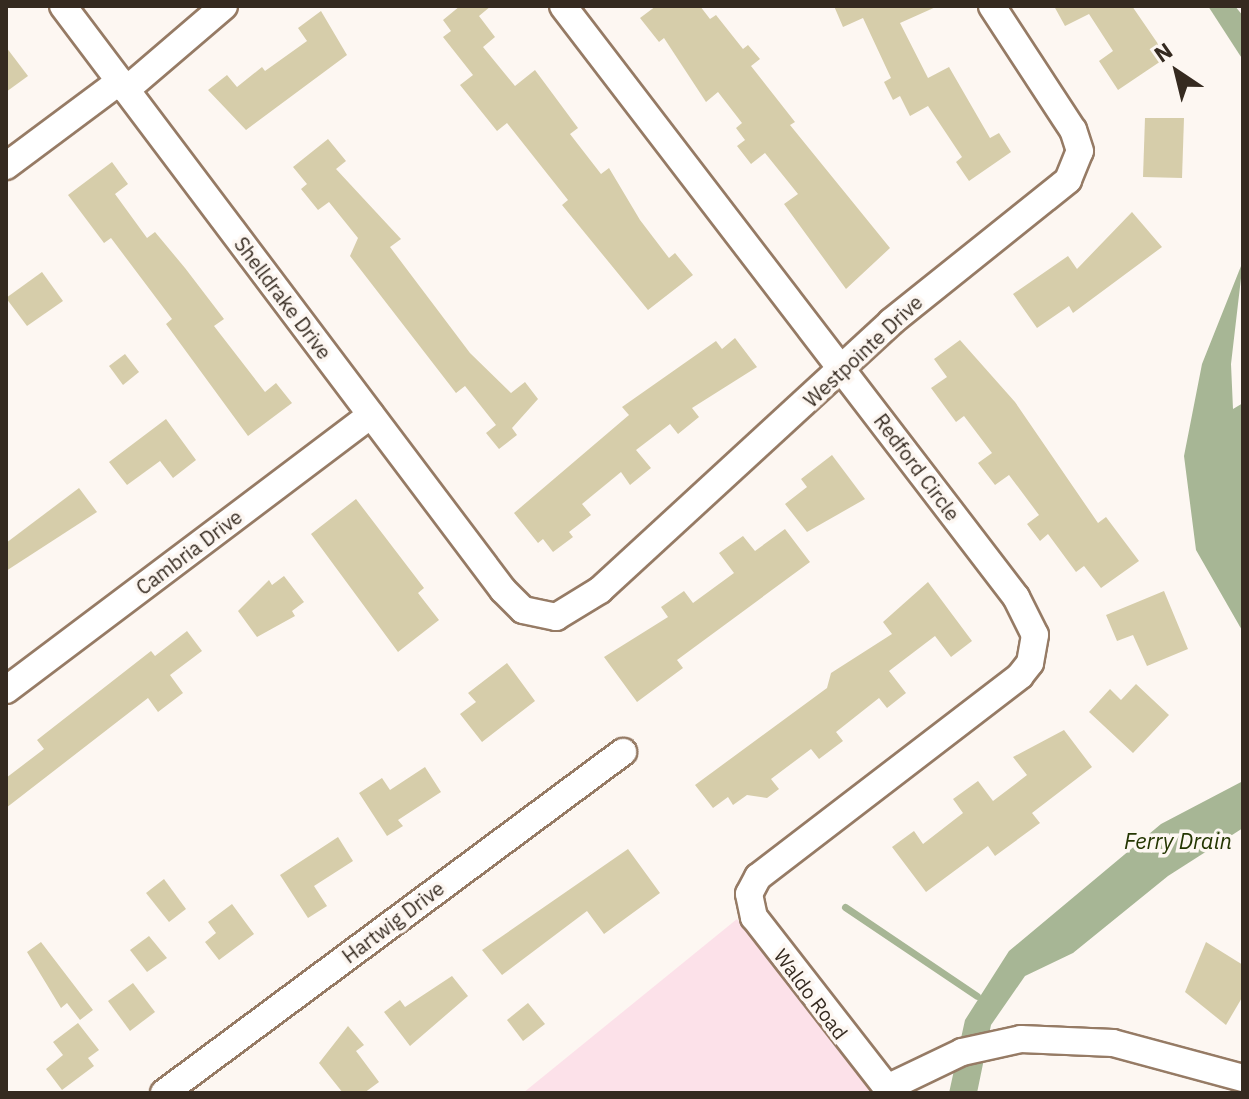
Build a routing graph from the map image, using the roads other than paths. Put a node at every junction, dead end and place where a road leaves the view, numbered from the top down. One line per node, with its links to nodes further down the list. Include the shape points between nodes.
1 (63, 6): 5 (street, Shelldrake Drive)
2 (224, 6): 5 (street)
3 (563, 6): 7 (street, Redford Circle)
4 (992, 6): 7 (street, Westpointe Drive, via 1073,130 1078,163 1052,197 952,271)
5 (123, 85): 6 (street); 8 (street, Shelldrake Drive)
6 (6, 166)
7 (843, 369): 9 (street, Westpointe Drive, via 576,608 539,617); 12 (street, Redford Circle, via 1025,610 1034,651 1002,692)
8 (371, 415): 9 (street, Shelldrake Drive); 10 (street, Cambria Drive)
9 (503, 590)
10 (6, 690)
11 (623, 752): 14 (street, Hartwig Drive)
12 (758, 877): 13 (street, Waldo Road, via 750,905 764,931 887,1088 962,1052 1021,1039 1113,1043)
13 (1243, 1078)
14 (164, 1093)

